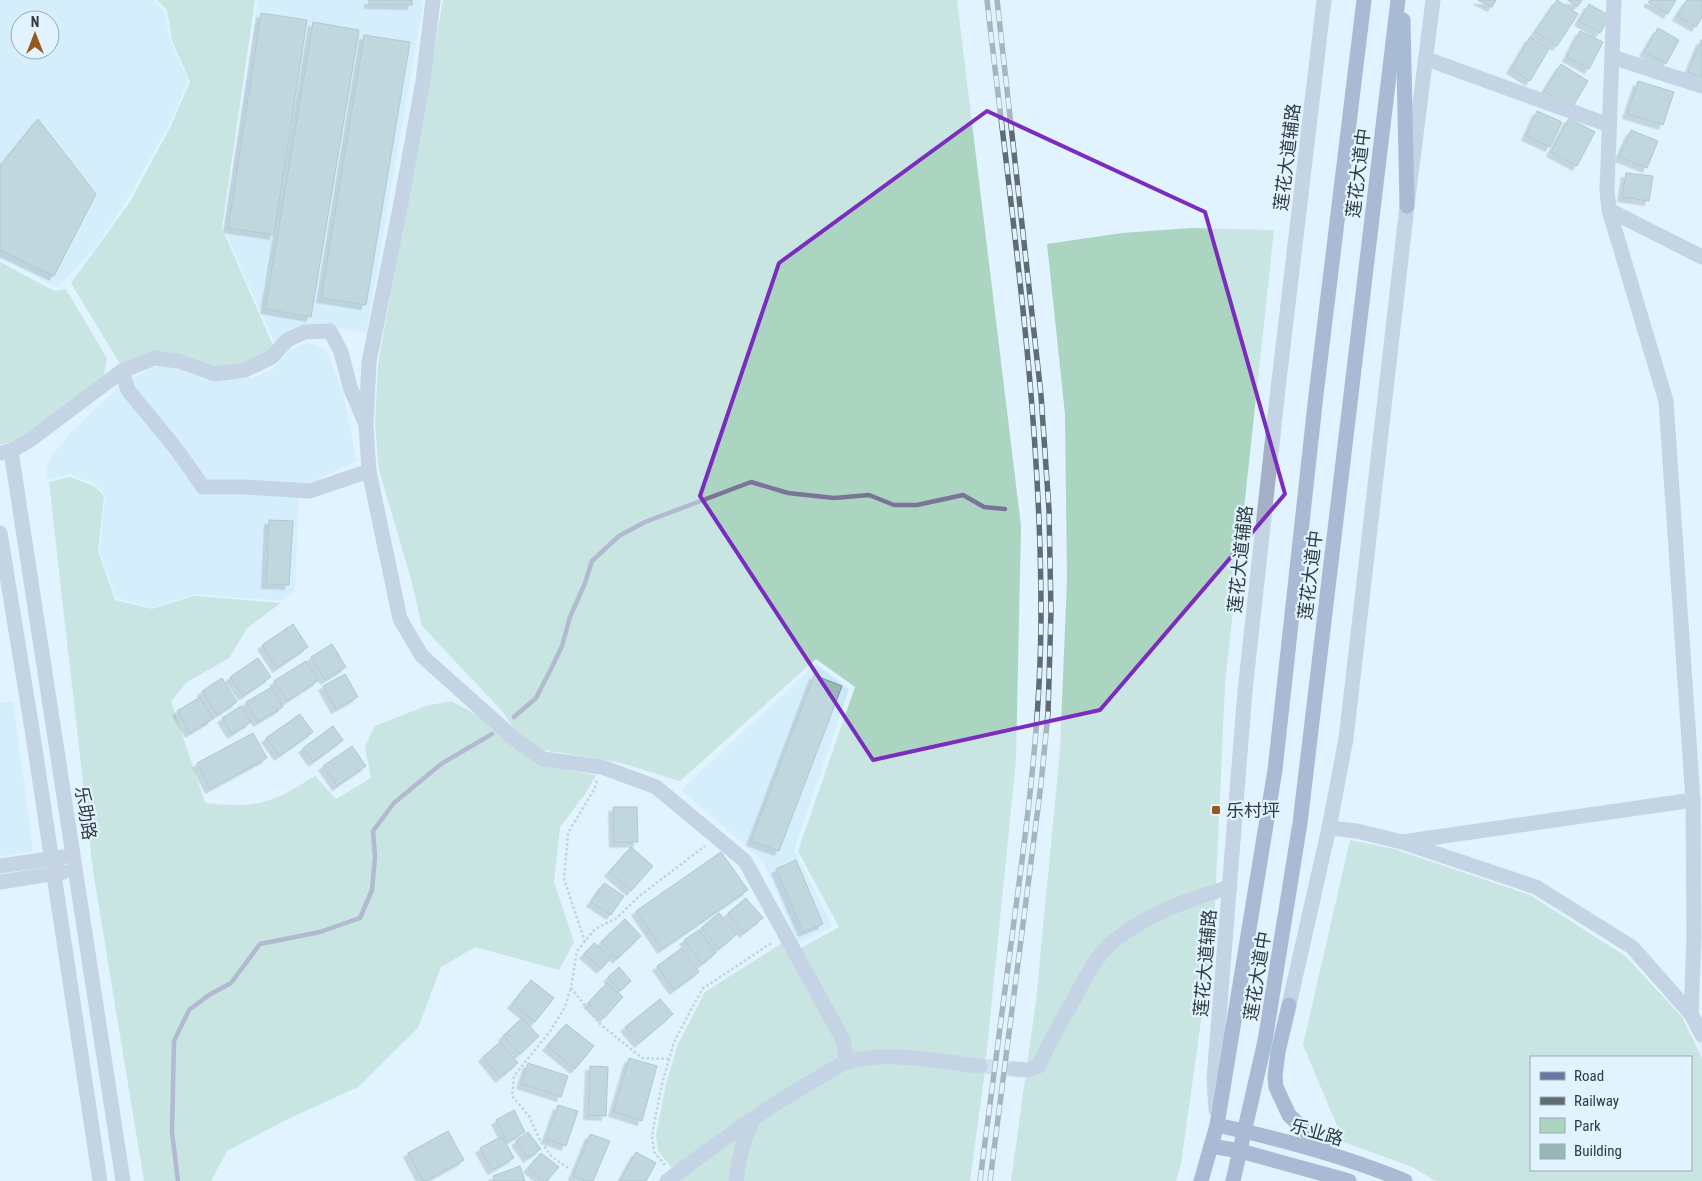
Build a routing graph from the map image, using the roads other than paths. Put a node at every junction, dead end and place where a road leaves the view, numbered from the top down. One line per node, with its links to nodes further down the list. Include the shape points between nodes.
1 (434, 0): 16 (street, via 423,81 369,362)
2 (1324, 0): 29 (street, 莲花大道辅路, via 1247,671)
3 (1364, 0): 38 (main road, 莲花大道中, via 1275,770)
4 (1398, 0): 33 (main road, 莲花大道中, via 1300,823)
5 (1402, 0): 12 (main road)
6 (1433, 0): 9 (street)
7 (1614, 0): 8 (street)
8 (1612, 57): 10 (street); 11 (street)
9 (1427, 59): 11 (street); 12 (street)
10 (1702, 86)
11 (1610, 126): 13 (street)
12 (1407, 206): 21 (street, via 1346,739)
13 (1609, 210): 14 (street); 20 (street, via 1666,401)
14 (1702, 257)
15 (122, 370): 16 (street, via 154,358 178,361 215,374 245,370 272,356 287,340 305,332 330,331 341,352 350,387); 17 (street, via 44,431); 18 (street, via 128,390 203,488 310,491)
16 (366, 425): 18 (street)
17 (5, 452): 23 (street, 乐助路)
18 (369, 471): 34 (street, via 400,619 422,656 516,740 543,758 602,767 656,787 745,861 843,1040)
19 (0, 533): 24 (street)
20 (1693, 800): 22 (street); 31 (street)
21 (1329, 828): 22 (street); 30 (street)
22 (1402, 842): 31 (street, via 1536,888 1632,947)
23 (73, 855): 24 (street); 26 (street, 乐助路)
24 (52, 858): 25 (street); 27 (street)
25 (0, 866)
26 (76, 870): 27 (street); 46 (street, 乐助路)
27 (54, 874): 28 (street); 45 (street)
28 (0, 882)
29 (1230, 887): 36 (street, via 1169,908 1115,940 1091,967 1039,1066 1028,1070); 38 (street, 莲花大道辅路, via 1214,1078)
30 (1289, 1005): 33 (main road); 42 (main road, via 1276,1058 1276,1087 1289,1115)
31 (1691, 1014): 32 (street)
32 (1702, 1036)
33 (1266, 1042): 39 (main road, 莲花大道中)
34 (847, 1062): 35 (street, via 902,1058); 37 (street)
35 (980, 1066)
36 (1014, 1069)
37 (754, 1119): 44 (street); 47 (street, via 744,1138)
38 (1217, 1125): 39 (main road, 乐业路); 40 (main road, 莲花大道中)
39 (1244, 1131): 41 (main road, 莲花大道中); 42 (main road, 乐业路)
40 (1211, 1146): 41 (main road); 48 (main road, 莲花大道中)
41 (1240, 1152): 43 (main road); 49 (main road, 莲花大道中)
42 (1328, 1153): 52 (main road, 乐业路)
43 (1327, 1174): 50 (main road); 51 (main road)
44 (670, 1178)
45 (100, 1181)
46 (123, 1181)
47 (736, 1181)
48 (1201, 1181)
49 (1233, 1181)
50 (1306, 1181)
51 (1348, 1181)
52 (1405, 1181)

